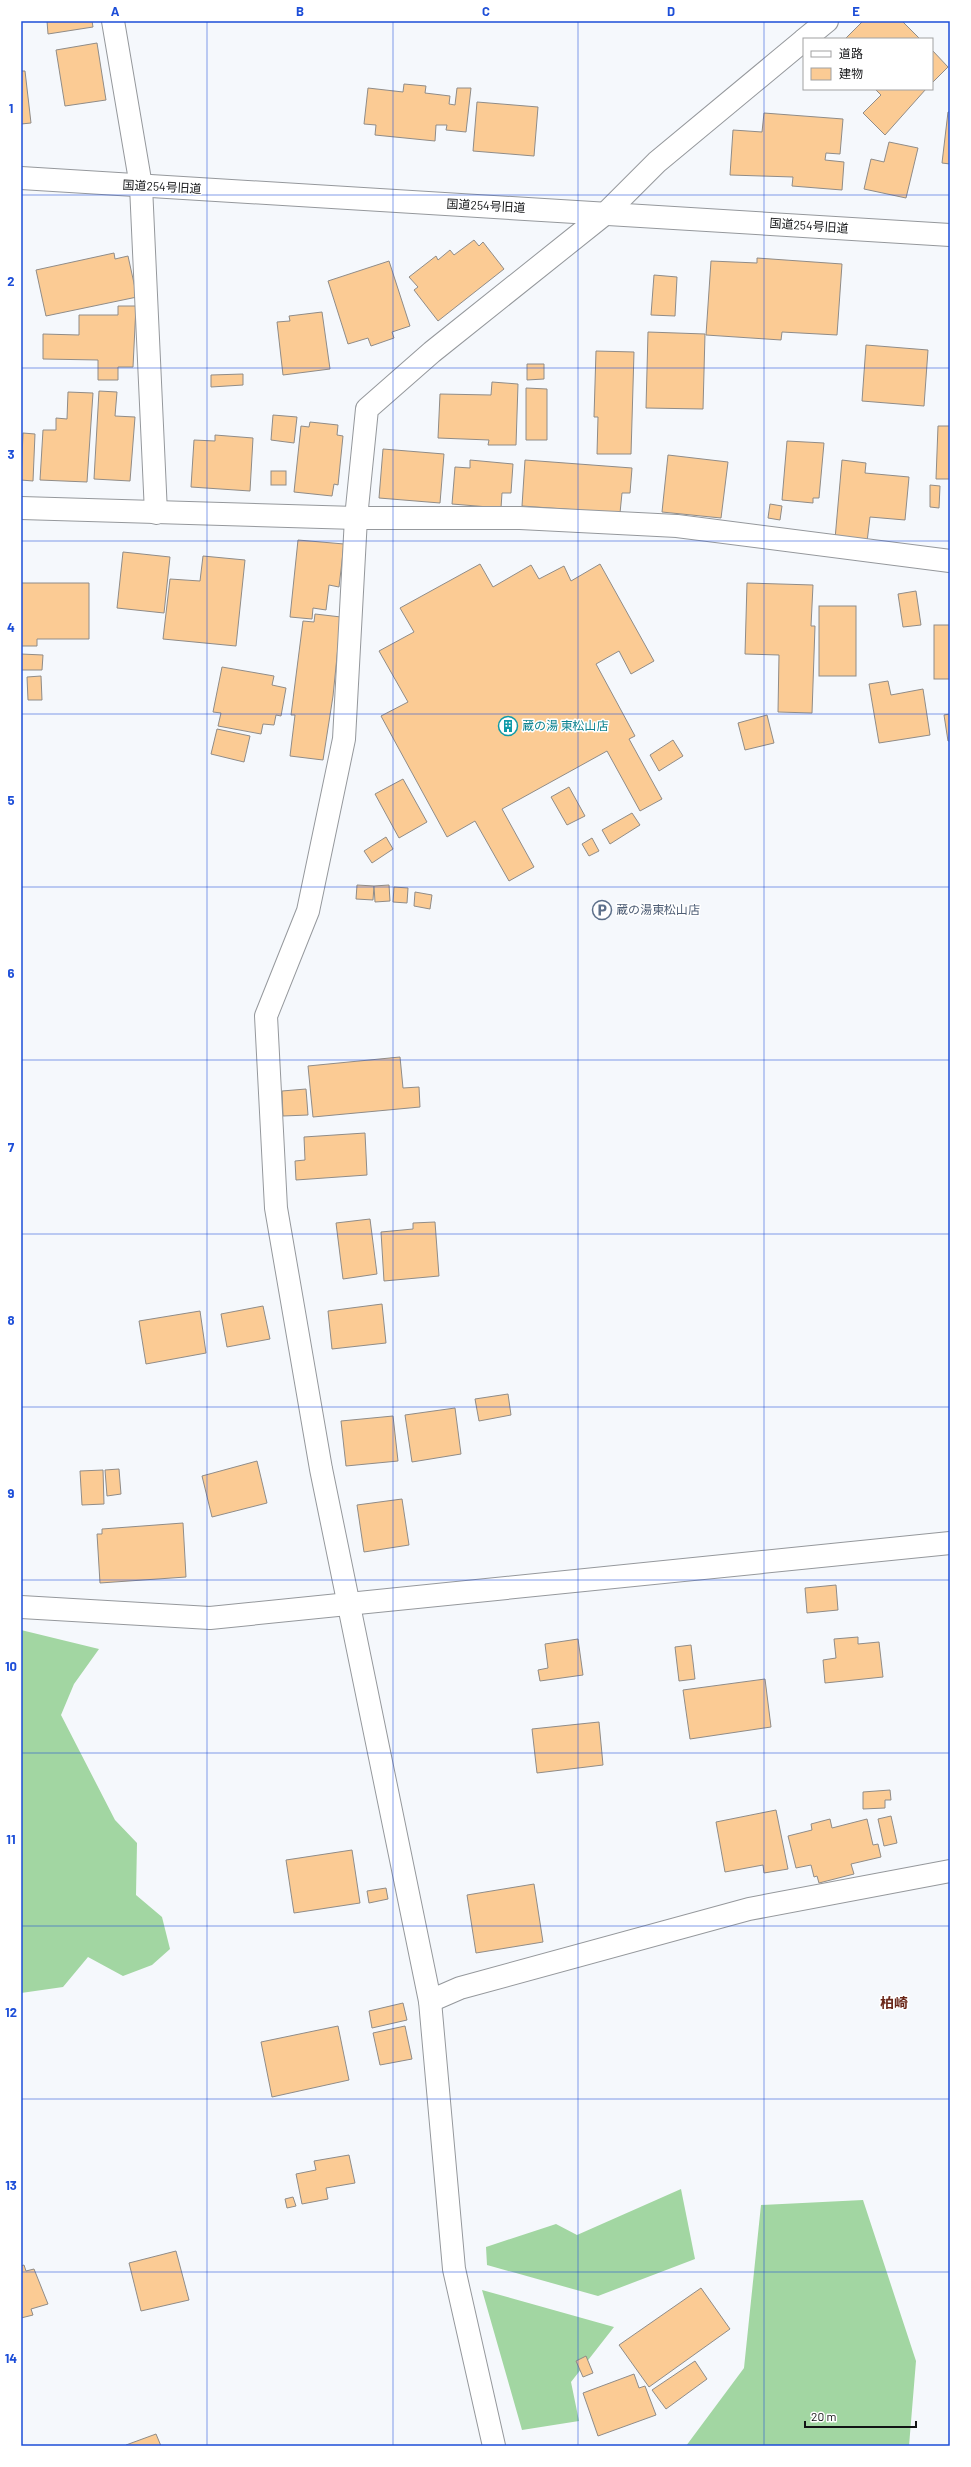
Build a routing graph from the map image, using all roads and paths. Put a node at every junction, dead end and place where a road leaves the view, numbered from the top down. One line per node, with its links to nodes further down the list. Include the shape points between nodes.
1 (113, 21): 6 (street)
2 (826, 21): 3 (street)
3 (805, 38)
4 (803, 40): 7 (street, via 657,162)
5 (21, 178): 6 (street, 国道254号旧道)
6 (141, 186): 7 (street, 国道254号旧道); 10 (street)
7 (606, 213): 8 (street, 国道254号旧道); 11 (street, via 432,352 367,409)
8 (950, 235)
9 (21, 508): 10 (street)
10 (156, 513): 11 (street)
11 (356, 518): 12 (street, via 520,518 677,526); 14 (street, via 344,739 308,911 266,1016 276,1208 321,1469)
12 (950, 561)
13 (950, 1543): 14 (street)
14 (350, 1603): 15 (street, via 210,1618); 17 (street)
15 (21, 1607)
16 (950, 1871): 17 (street, via 749,1909 460,1988)
17 (430, 2001): 18 (street, via 454,2269)
18 (494, 2446)

